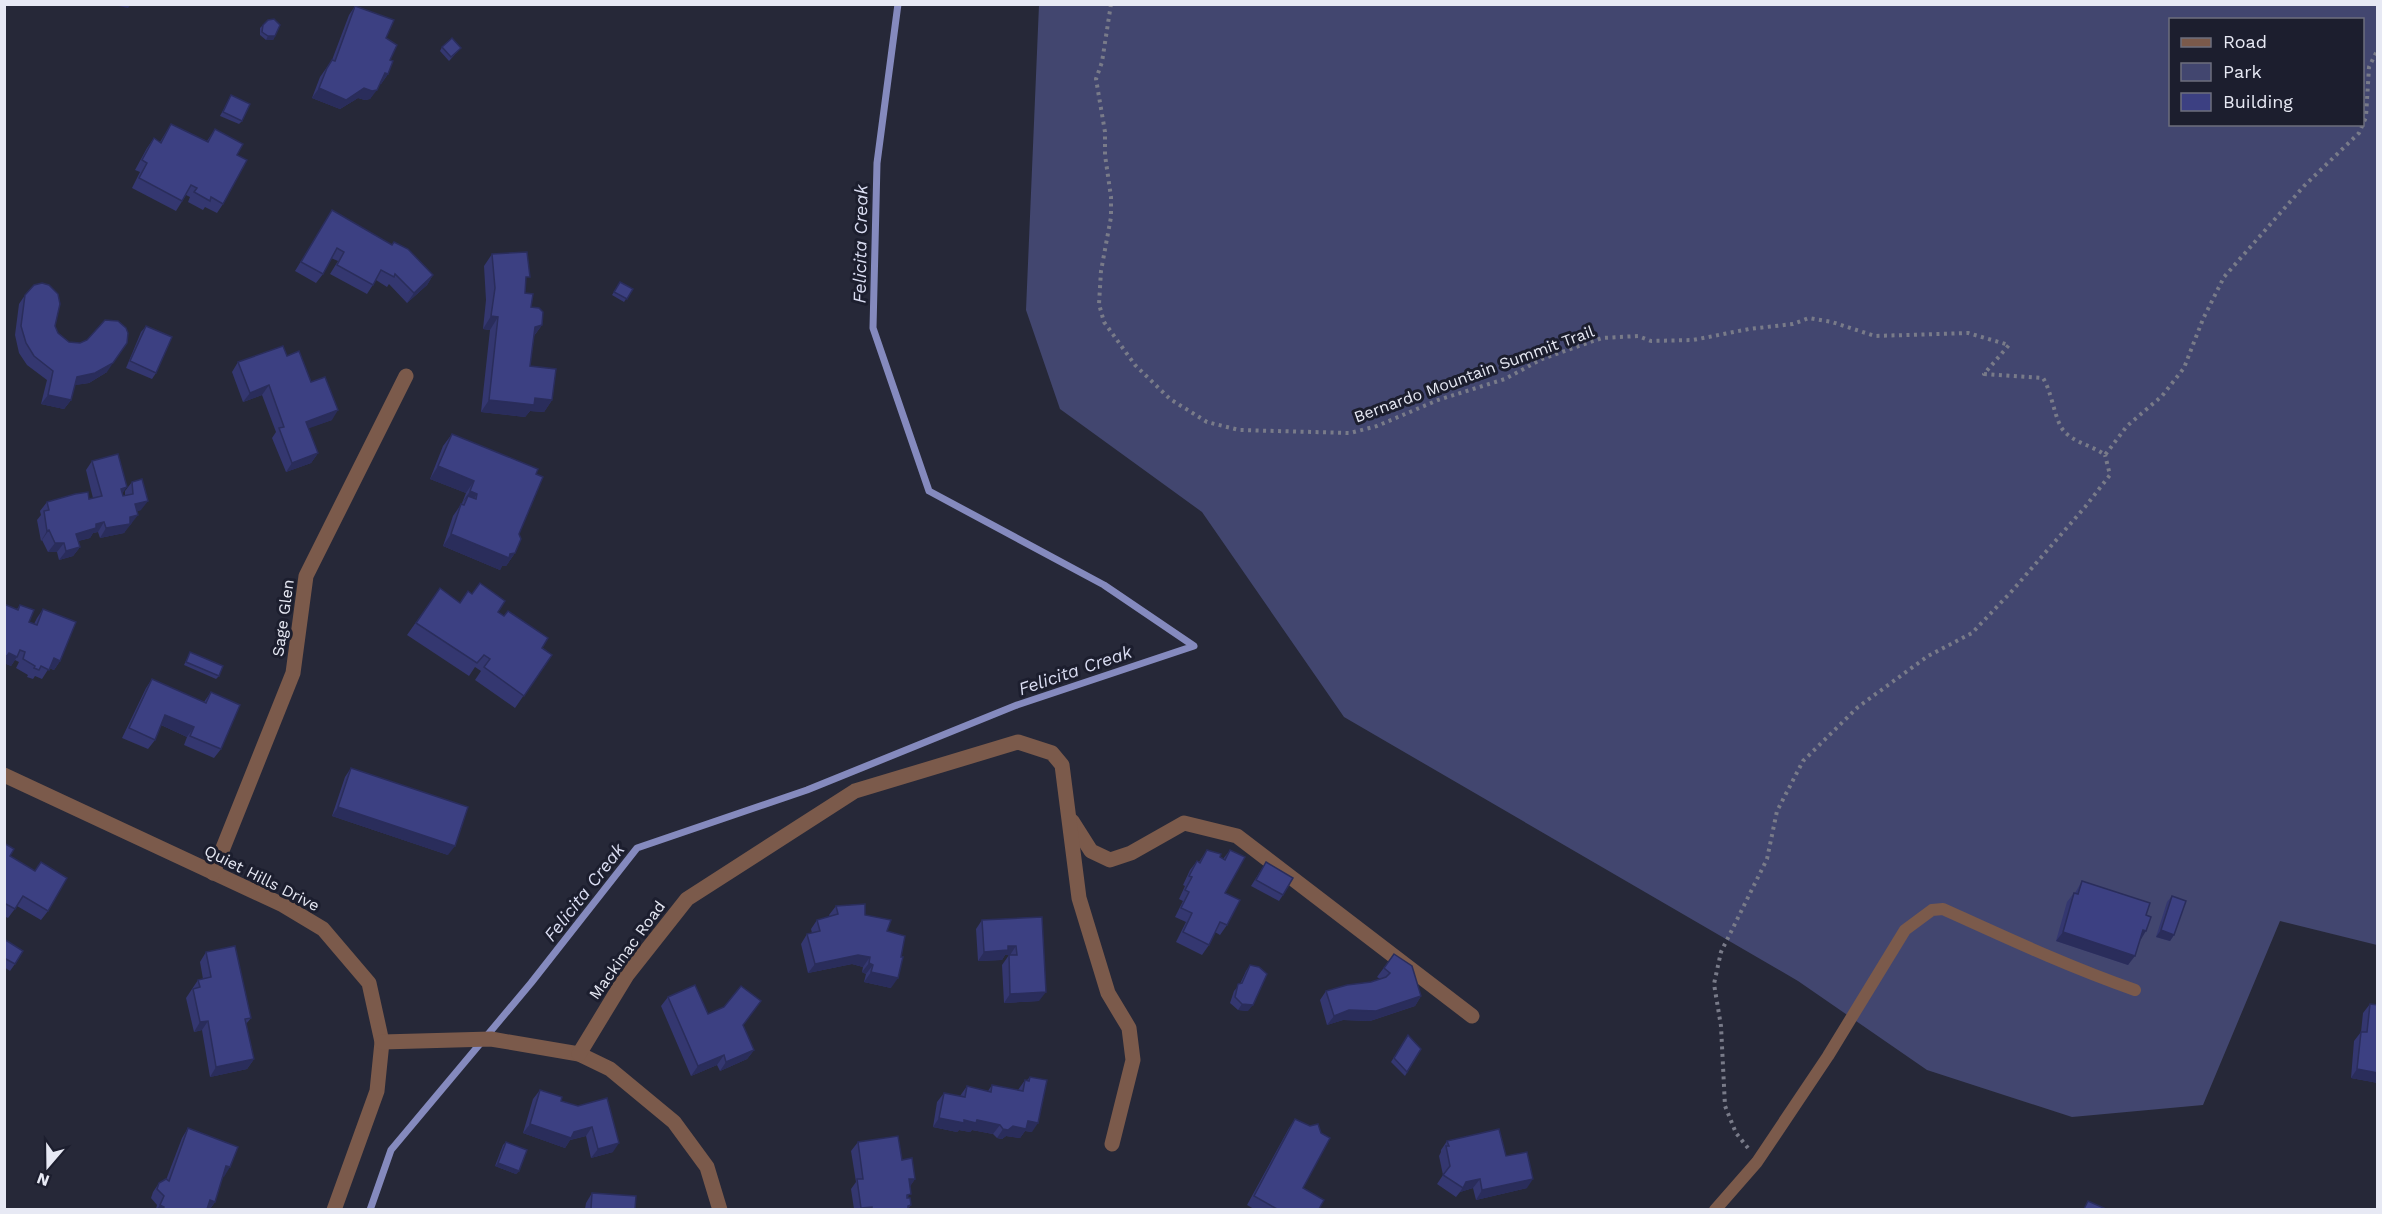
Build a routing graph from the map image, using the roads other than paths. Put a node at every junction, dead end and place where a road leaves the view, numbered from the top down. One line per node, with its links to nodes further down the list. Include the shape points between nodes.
1 (406, 376): 4 (street, Sage Glen, via 306,576 293,673)
2 (4, 775): 4 (street, Quiet Hills Drive)
3 (1069, 816): 6 (street, via 1091,851 1110,860 1131,853 1184,823 1237,836); 8 (street, Mackinac Road, via 1062,765 1052,753 1018,742 855,791 687,899 627,975); 9 (street, Mackinac Road, via 1079,898 1108,993 1129,1028 1133,1060)
4 (213, 873): 7 (street, Quiet Hills Drive, via 323,928 369,983)
5 (2135, 990): 12 (lane, via 2006,939 1943,909 1932,910 1905,930 1757,1162)
6 (1472, 1016)
7 (382, 1042): 8 (street, via 491,1039); 10 (street, Quiet Hills Drive, via 376,1091)
8 (579, 1054): 11 (street, via 610,1069 674,1122 707,1167)
9 (1112, 1144)
10 (334, 1209)
11 (720, 1209)
12 (1715, 1209)

